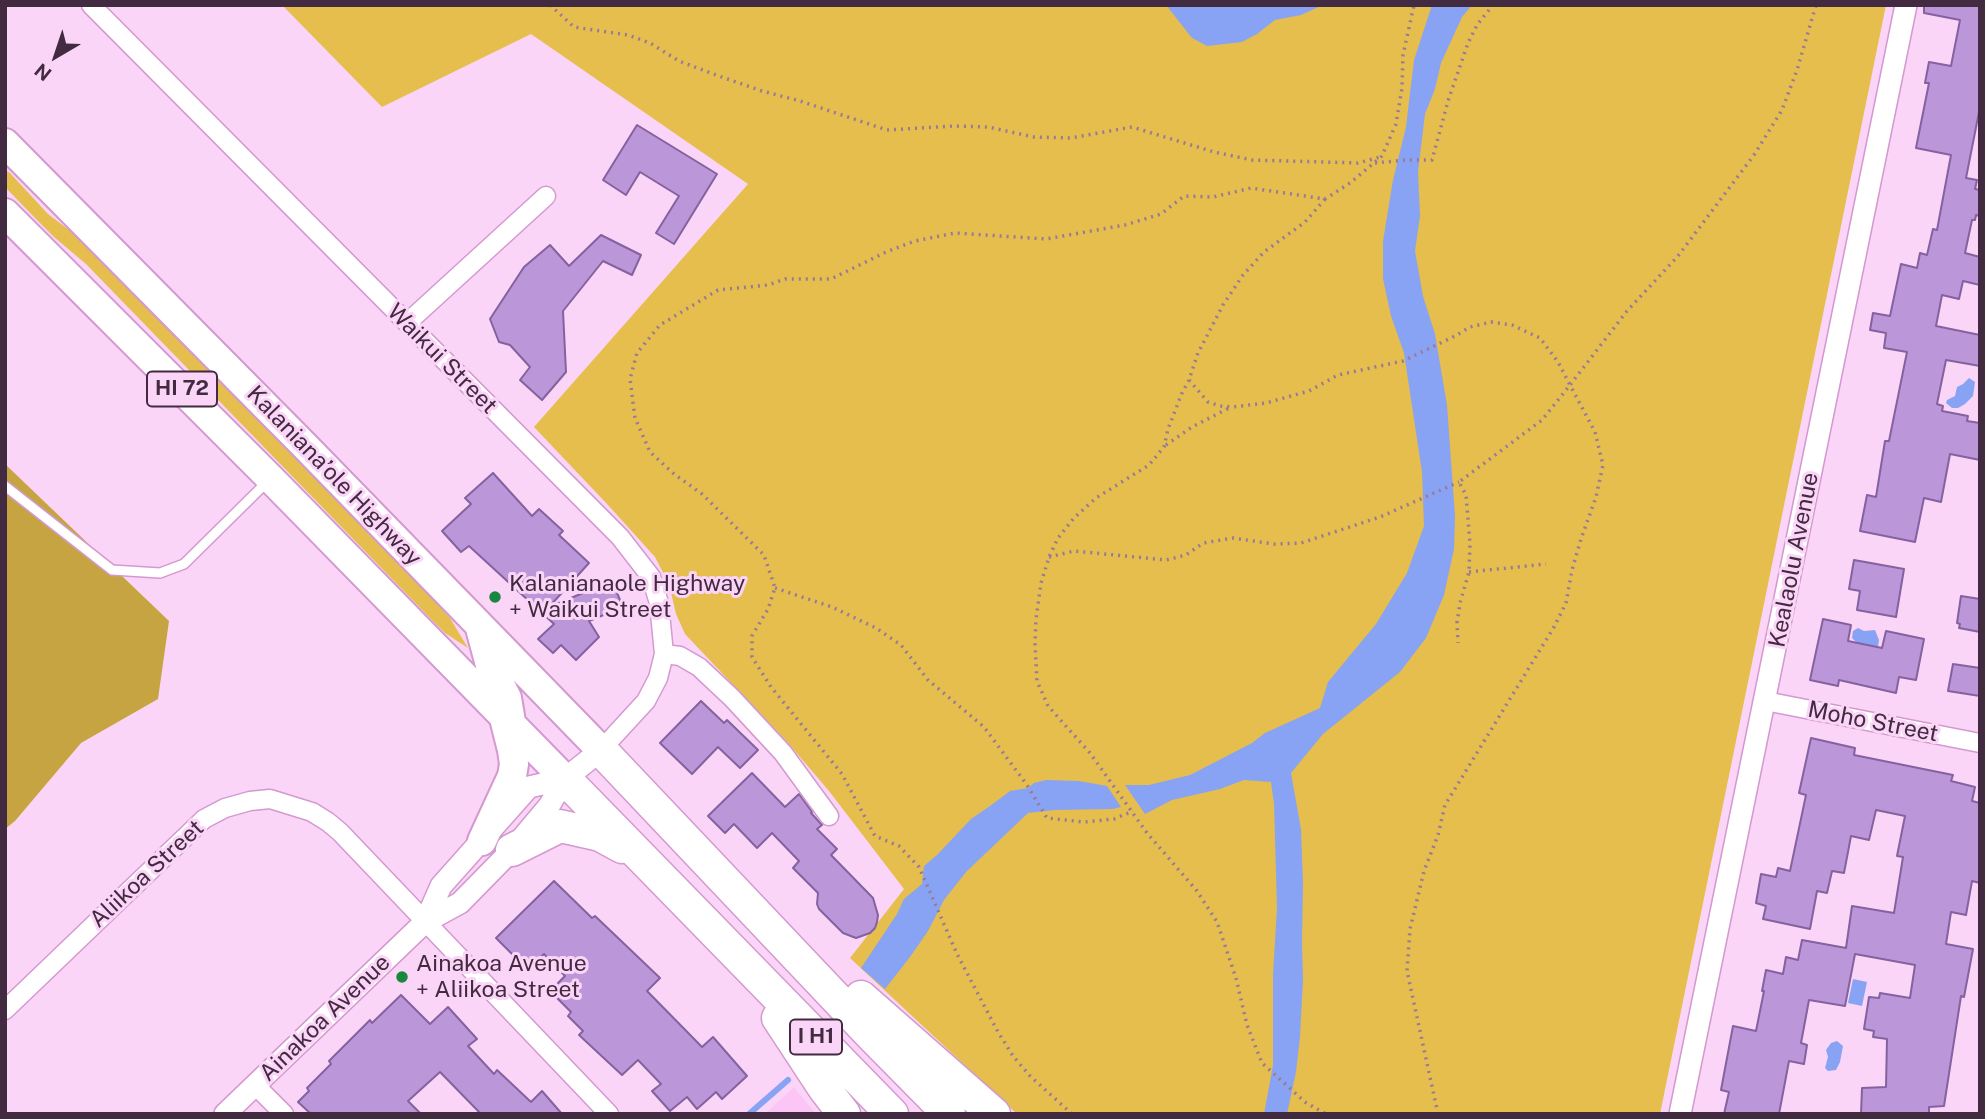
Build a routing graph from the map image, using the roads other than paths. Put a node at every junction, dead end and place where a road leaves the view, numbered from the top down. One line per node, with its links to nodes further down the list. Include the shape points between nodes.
1 (91, 5): 6 (street, Waikui Street)
2 (1906, 5): 11 (street, Kealaolu Avenue)
3 (5, 143): 9 (highway, Kalaniana’ole Highway / HI 72)
4 (546, 196): 6 (street)
5 (5, 213): 7 (highway, Kalaniana’ole Highway / HI 72)
6 (407, 323): 10 (street, Waikui Street, via 637,558 651,577 659,603)
7 (271, 478): 8 (lane, via 184,564 160,573 112,570); 12 (highway, Kalaniana’ole Highway / HI 72)
8 (5, 486)
9 (479, 625): 12 (highway, via 490,665 507,698); 14 (highway, Kalaniana’ole Highway / HI 72)
10 (664, 654): 14 (street, Waikui Street, via 646,701); 16 (street, via 680,656 699,667 732,698 783,753)
11 (1765, 701): 13 (street, Moho Street); 32 (street, Kealaolu Avenue)
12 (508, 721): 15 (highway, Kalaniana’ole Highway / HI 72); 17 (highway, via 513,776)
13 (1980, 743)
14 (601, 750): 15 (street, Ainakoa Avenue); 20 (highway, I H1)
15 (565, 779): 17 (street, Ainakoa Avenue, via 529,788); 18 (street, Ainakoa Avenue); 19 (highway, I H1)
16 (829, 816)
17 (482, 841): 21 (street, Ainakoa Avenue, via 441,886)
18 (512, 850): 19 (highway, via 555,828 569,826 615,842); 21 (street, Ainakoa Avenue, via 460,903)
19 (647, 863): 22 (highway, I H1)
20 (722, 876): 30 (highway, I H1); 31 (highway)
21 (425, 922): 23 (street, Aliikoa Street, via 328,821 291,804 250,800 204,819); 24 (street, Ainakoa Avenue); 27 (street, Aliikoa Street)
22 (741, 961): 28 (highway); 29 (highway, I H1)
23 (5, 1010)
24 (255, 1085): 25 (street, Ainakoa Avenue); 26 (street)
25 (225, 1114)
26 (284, 1114)
27 (609, 1114)
28 (844, 1114)
29 (892, 1114)
30 (949, 1114)
31 (994, 1114)
32 (1680, 1114)

